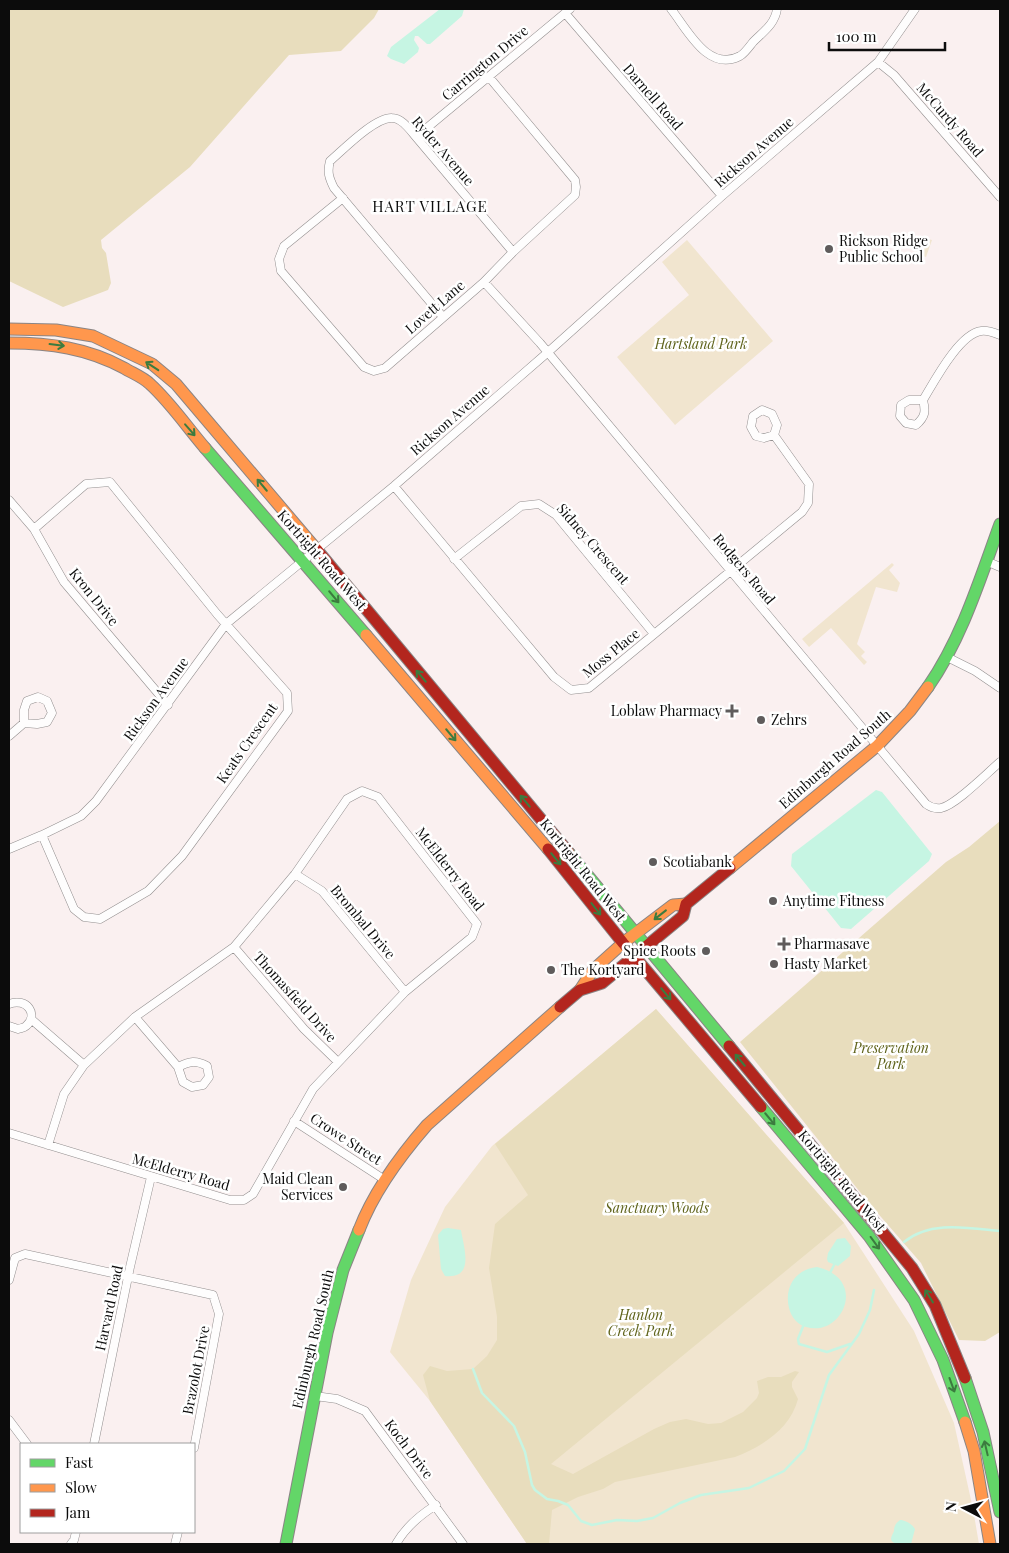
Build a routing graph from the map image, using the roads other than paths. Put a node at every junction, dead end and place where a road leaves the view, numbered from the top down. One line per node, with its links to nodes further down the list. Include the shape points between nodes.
1 (671, 9): 2 (street, via 709,56 728,60 741,55 773,23)
2 (776, 9)
3 (915, 9): 5 (street, Rickson Avenue)
4 (567, 11): 6 (street, Carrington Drive); 8 (street, Darnell Road)
5 (878, 62): 8 (street, Rickson Avenue); 9 (street, McCurdy Road, via 894,75)
6 (489, 77): 7 (street, Carrington Drive); 11 (street, Lovett Lane, via 569,173 576,187 570,201)
7 (416, 137): 10 (street, Ryder Avenue, via 400,120 379,121 330,161 329,178); 11 (street, Ryder Avenue)
8 (722, 196): 17 (street, Rickson Avenue)
9 (1000, 197)
10 (343, 198): 13 (street, Ryder Avenue); 13 (street, Lovett Lane, via 284,246 279,259 281,271 364,367 374,371 385,368)
11 (513, 252): 12 (street, Lovett Lane)
12 (484, 282): 13 (street, Lovett Lane); 17 (street, Rodgers Road)
13 (443, 316)
14 (9, 329): 24 (street, Kortright Road West, one-way to 14, via 176,384 152,364 92,336 56,330)
15 (1000, 335): 18 (street, via 982,330 970,335 950,356)
16 (9, 343): 26 (street, Kortright Road West, one-way to 26, via 60,344 85,350 130,370 149,383)
17 (548, 353): 20 (street, Rickson Avenue); 29 (street, Rodgers Road)
18 (923, 400)
19 (774, 435): 29 (street, Moss Place, via 808,484 808,503 802,512)
20 (394, 486): 24 (street, Rickson Avenue); 25 (street, Moss Place)
21 (9, 500): 23 (street, Kron Drive)
22 (1000, 524): 27 (street, Edinburgh Road South)
23 (34, 529): 30 (street, Keats Crescent, via 86,484 110,482); 34 (street, Kron Drive, via 64,582)
24 (316, 549): 26 (street, Rickson Avenue); 43 (street, Kortright Road West, one-way to 24)
25 (454, 559): 31 (street, Sidney Crescent, via 521,506 539,504 556,515); 31 (street, Moss Place, via 554,677 571,690 589,688)
26 (303, 560): 30 (street, Rickson Avenue); 44 (street, Kortright Road West, one-way to 44, via 570,875)
27 (986, 561): 28 (street); 32 (street, Edinburgh Road South)
28 (1000, 567)
29 (730, 572): 31 (street, Moss Place); 37 (street, Rodgers Road)
30 (226, 624): 34 (street, Rickson Avenue); 39 (street, Keats Crescent, via 287,693 288,710 182,856 148,891 100,919 84,917 74,909)
31 (654, 634)
32 (947, 657): 33 (street); 37 (street, Edinburgh Road South, via 905,717)
33 (1000, 688)
34 (168, 704): 39 (street, Rickson Avenue, via 96,801 81,816)
35 (24, 723): 36 (street)
36 (9, 736)
37 (877, 746): 38 (street, Rodgers Road, via 926,804 936,808 952,803); 42 (street, Edinburgh Road South)
38 (1000, 762)
39 (42, 835): 40 (street, Rickson Avenue)
40 (10, 846)
41 (295, 874): 46 (street, McElderry Road); 49 (street, Brombal Drive, via 322,891); 49 (street, McElderry Road, via 347,799 362,791 378,797 477,924 472,937)
42 (686, 904): 43 (street, Edinburgh Road South, one-way to 43, via 674,905); 45 (street, Edinburgh Road South, via 683,916)
43 (636, 934): 44 (street, Edinburgh Road South); 45 (street, Kortright Road West)
44 (623, 944): 47 (street, Kortright Road West); 48 (street, Edinburgh Road South, via 592,970)
45 (646, 946): 47 (street, Edinburgh Road South); 70 (street, Kortright Road West, one-way to 45, via 983,1432 969,1388 935,1305 912,1268)
46 (234, 947): 51 (street, McElderry Road); 54 (street, Thomasfield Drive, via 304,1029)
47 (634, 956): 48 (street, Edinburgh Road South, via 602,983); 74 (street, Kortright Road West, one-way to 74, via 869,1236 914,1300 943,1360 974,1451)
48 (580, 990): 61 (street, Edinburgh Road South, via 428,1125)
49 (405, 992): 54 (street, McElderry Road)
50 (9, 1004): 52 (street, via 16,1001 24,1003 30,1010)
51 (136, 1017): 55 (street, McElderry Road); 56 (street)
52 (31, 1019): 53 (street, via 18,1030); 55 (street)
53 (9, 1026)
54 (338, 1062): 57 (street, McElderry Road, via 313,1089)
55 (84, 1065): 59 (street, McElderry Road, via 64,1094)
56 (178, 1067)
57 (294, 1121): 60 (street, McElderry Road, via 253,1194 244,1200 230,1200); 61 (street, Crowe Street)
58 (9, 1133): 59 (street, McElderry Road)
59 (48, 1145): 60 (street, McElderry Road)
60 (151, 1177): 62 (street, Harvard Road)
61 (385, 1180): 64 (street, Edinburgh Road South, via 364,1217 343,1270)
62 (128, 1276): 63 (street, via 25,1254 15,1258); 67 (street, Harvard Road); 68 (street, Brazolot Drive, via 213,1295 219,1314)
63 (9, 1280)
64 (315, 1396): 69 (street, Koch Drive, via 337,1399 365,1411); 71 (street, Edinburgh Road South)
65 (9, 1420): 66 (street)
66 (26, 1443)
67 (94, 1443)
68 (195, 1443)
69 (436, 1506): 72 (street, via 409,1526); 73 (street, Koch Drive)
70 (1000, 1512)
71 (286, 1544)
72 (396, 1544)
73 (463, 1544)
74 (990, 1544)

